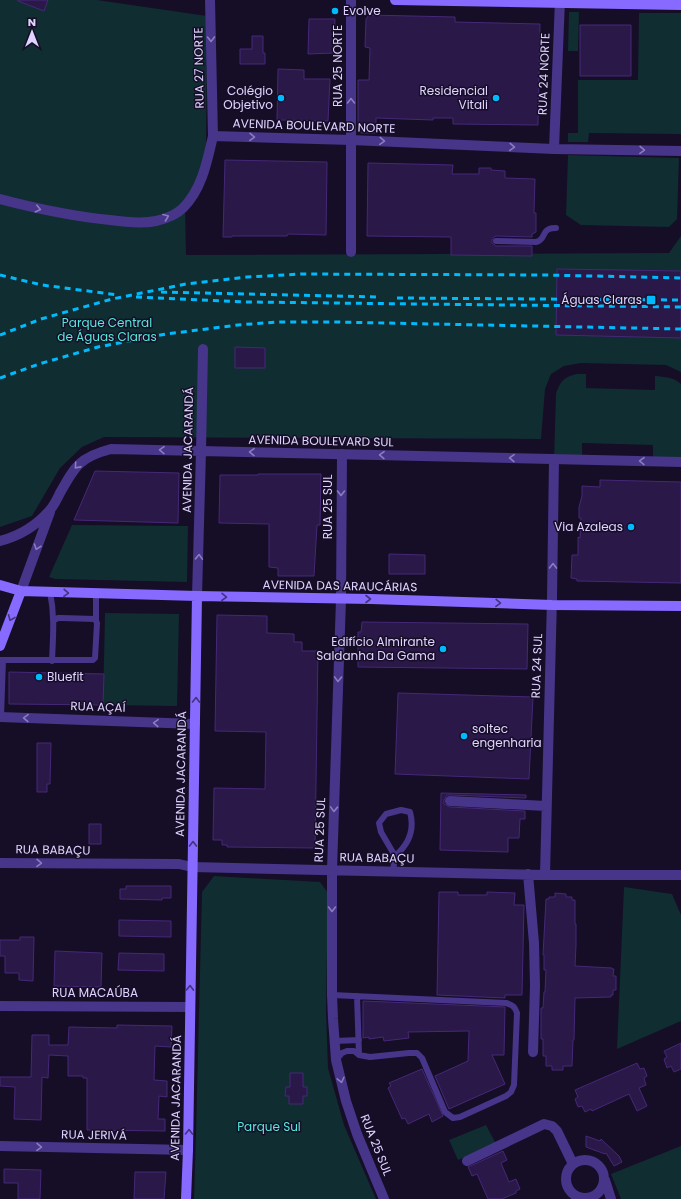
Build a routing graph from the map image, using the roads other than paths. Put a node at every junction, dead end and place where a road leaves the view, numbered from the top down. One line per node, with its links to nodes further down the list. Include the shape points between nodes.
1 (210, 0): 6 (street, RUA 27 NORTE, one-way to 6)
2 (351, 0): 7 (street, RUA 25 NORTE, one-way to 2)
3 (395, 0): 4 (main road)
4 (559, 2): 5 (main road); 8 (street, RUA 24 NORTE)
5 (681, 5)
6 (213, 136): 7 (street, AVENIDA BOULEVARD NORTE, one-way to 7); 10 (street, one-way to 6, via 77,217 129,222 154,221 170,216 182,208 196,191 205,170)
7 (351, 140): 8 (street, AVENIDA BOULEVARD NORTE, one-way to 8); 13 (street, RUA 25 NORTE)
8 (554, 149): 9 (street, AVENIDA BOULEVARD NORTE, one-way to 9)
9 (681, 151)
10 (0, 199)
11 (556, 228): 12 (lane, via 548,230 540,241 536,242)
12 (496, 241)
13 (351, 252)
14 (203, 349): 15 (street, AVENIDA JACARANDÁ)
15 (202, 451): 16 (street, AVENIDA BOULEVARD SUL, one-way to 15); 19 (street, AVENIDA BOULEVARD SUL, one-way to 19, via 111,449 96,453 81,461 71,472); 25 (street, AVENIDA JACARANDÁ, one-way to 15)
16 (342, 454): 17 (street, AVENIDA BOULEVARD SUL, one-way to 16); 26 (street, RUA 25 SUL, one-way to 26)
17 (554, 459): 18 (street, AVENIDA BOULEVARD SUL, one-way to 17); 27 (street, RUA 24 SUL, one-way to 17)
18 (681, 462)
19 (50, 510): 20 (street, AVENIDA BOULEVARD SUL, via 30,529); 22 (street, one-way to 22)
20 (0, 541)
21 (0, 585): 22 (main road, AVENIDA DAS ARAUCÁRIAS)
22 (22, 591): 23 (main road, AVENIDA DAS ARAUCÁRIAS); 31 (main road, one-way to 31)
23 (50, 592): 24 (main road, AVENIDA DAS ARAUCÁRIAS, one-way to 24); 29 (lane)
24 (96, 593): 25 (main road, AVENIDA DAS ARAUCÁRIAS); 30 (lane)
25 (198, 596): 26 (main road, AVENIDA DAS ARAUCÁRIAS, one-way to 26); 35 (main road, AVENIDA JACARANDÁ, one-way to 25)
26 (341, 599): 27 (main road, AVENIDA DAS ARAUCÁRIAS, one-way to 27); 41 (street, RUA 25 SUL, one-way to 41)
27 (552, 605): 28 (main road, AVENIDA DAS ARAUCÁRIAS); 37 (street, RUA 24 SUL)
28 (681, 606)
29 (54, 620): 30 (lane, via 62,618); 33 (lane)
30 (96, 621): 33 (lane, via 93,660)
31 (0, 646)
32 (2, 660): 33 (lane); 34 (lane)
33 (52, 661)
34 (1, 717): 35 (street, RUA AÇAÍ, one-way to 34)
35 (195, 724): 40 (main road, AVENIDA JACARANDÁ, one-way to 35)
36 (450, 800): 37 (street)
37 (546, 806): 44 (street, RUA 24 SUL)
38 (395, 856): 38 (lane, via 380,832 380,823 386,814 401,810 410,812 410,836); 42 (lane)
39 (0, 863): 40 (street, RUA BABAÇU, one-way to 40, via 179,864)
40 (192, 867): 41 (street, RUA BABAÇU); 49 (main road, AVENIDA JACARANDÁ, one-way to 40)
41 (332, 870): 42 (street, RUA BABAÇU); 46 (street, RUA 25 SUL, one-way to 46)
42 (393, 871): 43 (street, RUA BABAÇU)
43 (528, 874): 44 (street, RUA BABAÇU); 52 (street, via 534,943)
44 (544, 875): 45 (street, RUA BABAÇU)
45 (681, 875)
46 (332, 995): 47 (lane); 51 (street, RUA 25 SUL)
47 (357, 996): 50 (lane); 53 (lane, via 506,1003 512,1004 517,1013 514,1085 511,1092 460,1117 453,1118 445,1112 422,1058 417,1053 370,1057)
48 (0, 1006): 49 (street, RUA MACAÚBA)
49 (190, 1007): 56 (main road, AVENIDA JACARANDÁ, one-way to 49)
50 (359, 1040): 51 (lane); 53 (lane)
51 (335, 1041): 54 (street, RUA 25 SUL)
52 (533, 1052)
53 (359, 1055): 54 (lane, via 354,1051 346,1051)
54 (336, 1060): 62 (street, RUA 25 SUL, one-way to 62, via 356,1134)
55 (0, 1146): 56 (street, RUA JERIVÁ, one-way to 56)
56 (188, 1150): 61 (main road, AVENIDA JACARANDÁ)
57 (467, 1161): 58 (street, via 544,1124 552,1126 557,1131)
58 (573, 1164): 59 (street, via 585,1160 597,1164); 60 (street, via 566,1175 571,1192 582,1198)
59 (605, 1180): 60 (street); 63 (street)
60 (597, 1198)
61 (186, 1199)
62 (384, 1199)
63 (611, 1199)

